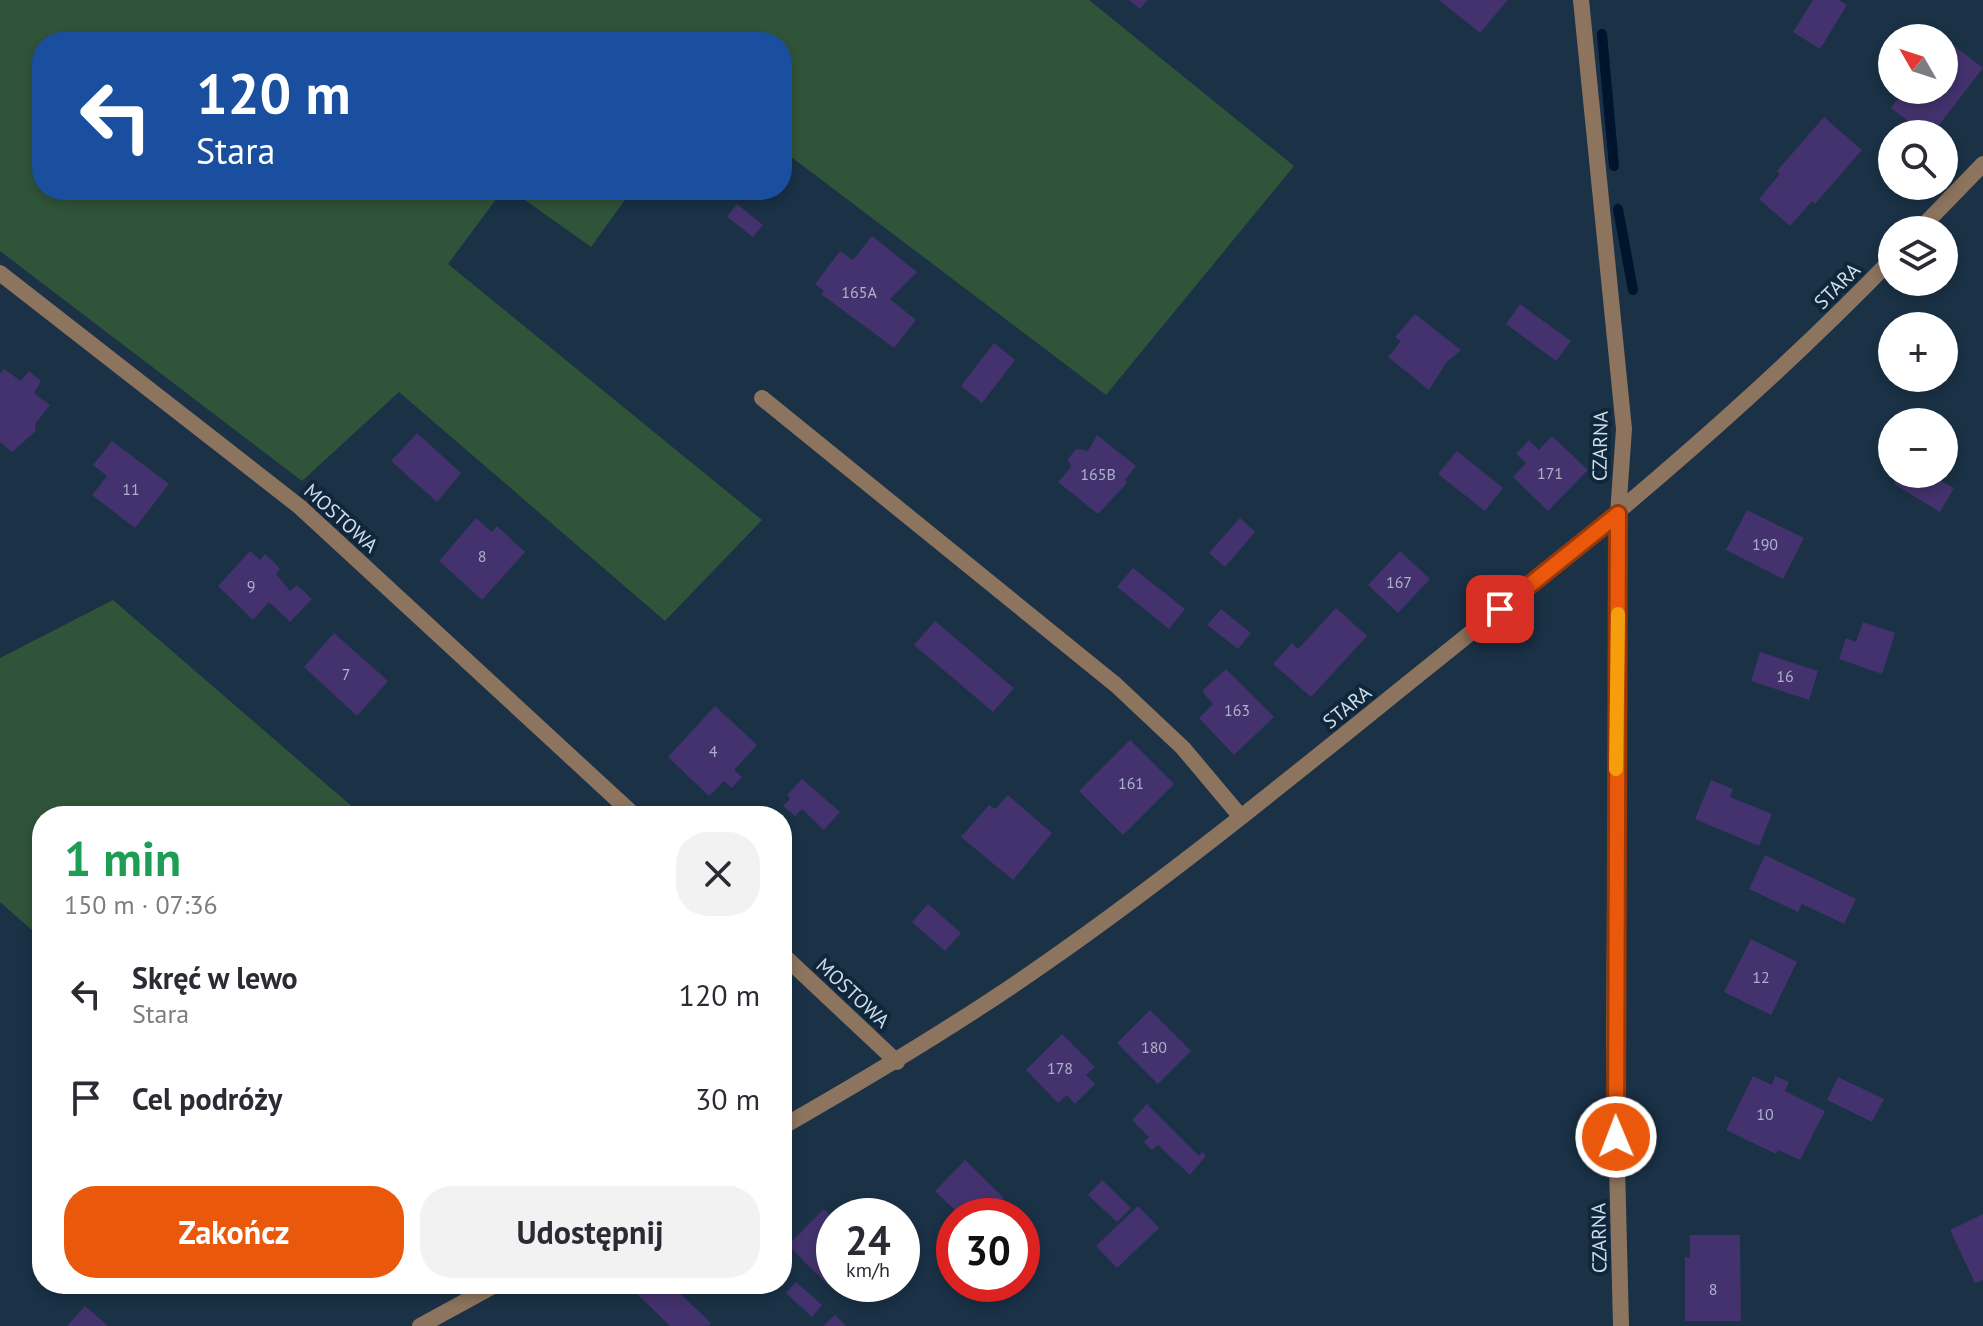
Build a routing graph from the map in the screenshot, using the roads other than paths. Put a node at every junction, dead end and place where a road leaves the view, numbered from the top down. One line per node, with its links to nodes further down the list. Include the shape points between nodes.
1 (1581, 0): 7 (street, CZARNA, via 1624,429)
2 (1983, 164): 3 (street)
3 (1933, 216)
4 (0, 273): 8 (street, MOSTOWA, via 300,507)
5 (1878, 274): 7 (street, STARA)
6 (762, 398): 9 (street, via 1116,685 1183,748)
7 (1618, 514): 9 (street, STARA); 15 (street, CZARNA, via 1614,1043)
8 (624, 806)
9 (1241, 817): 11 (street, STARA, via 1047,962)
10 (792, 963): 11 (street, MOSTOWA)
11 (897, 1062): 12 (street, STARA)
12 (792, 1121)
13 (479, 1294): 14 (street)
14 (420, 1326)
15 (1621, 1326)

